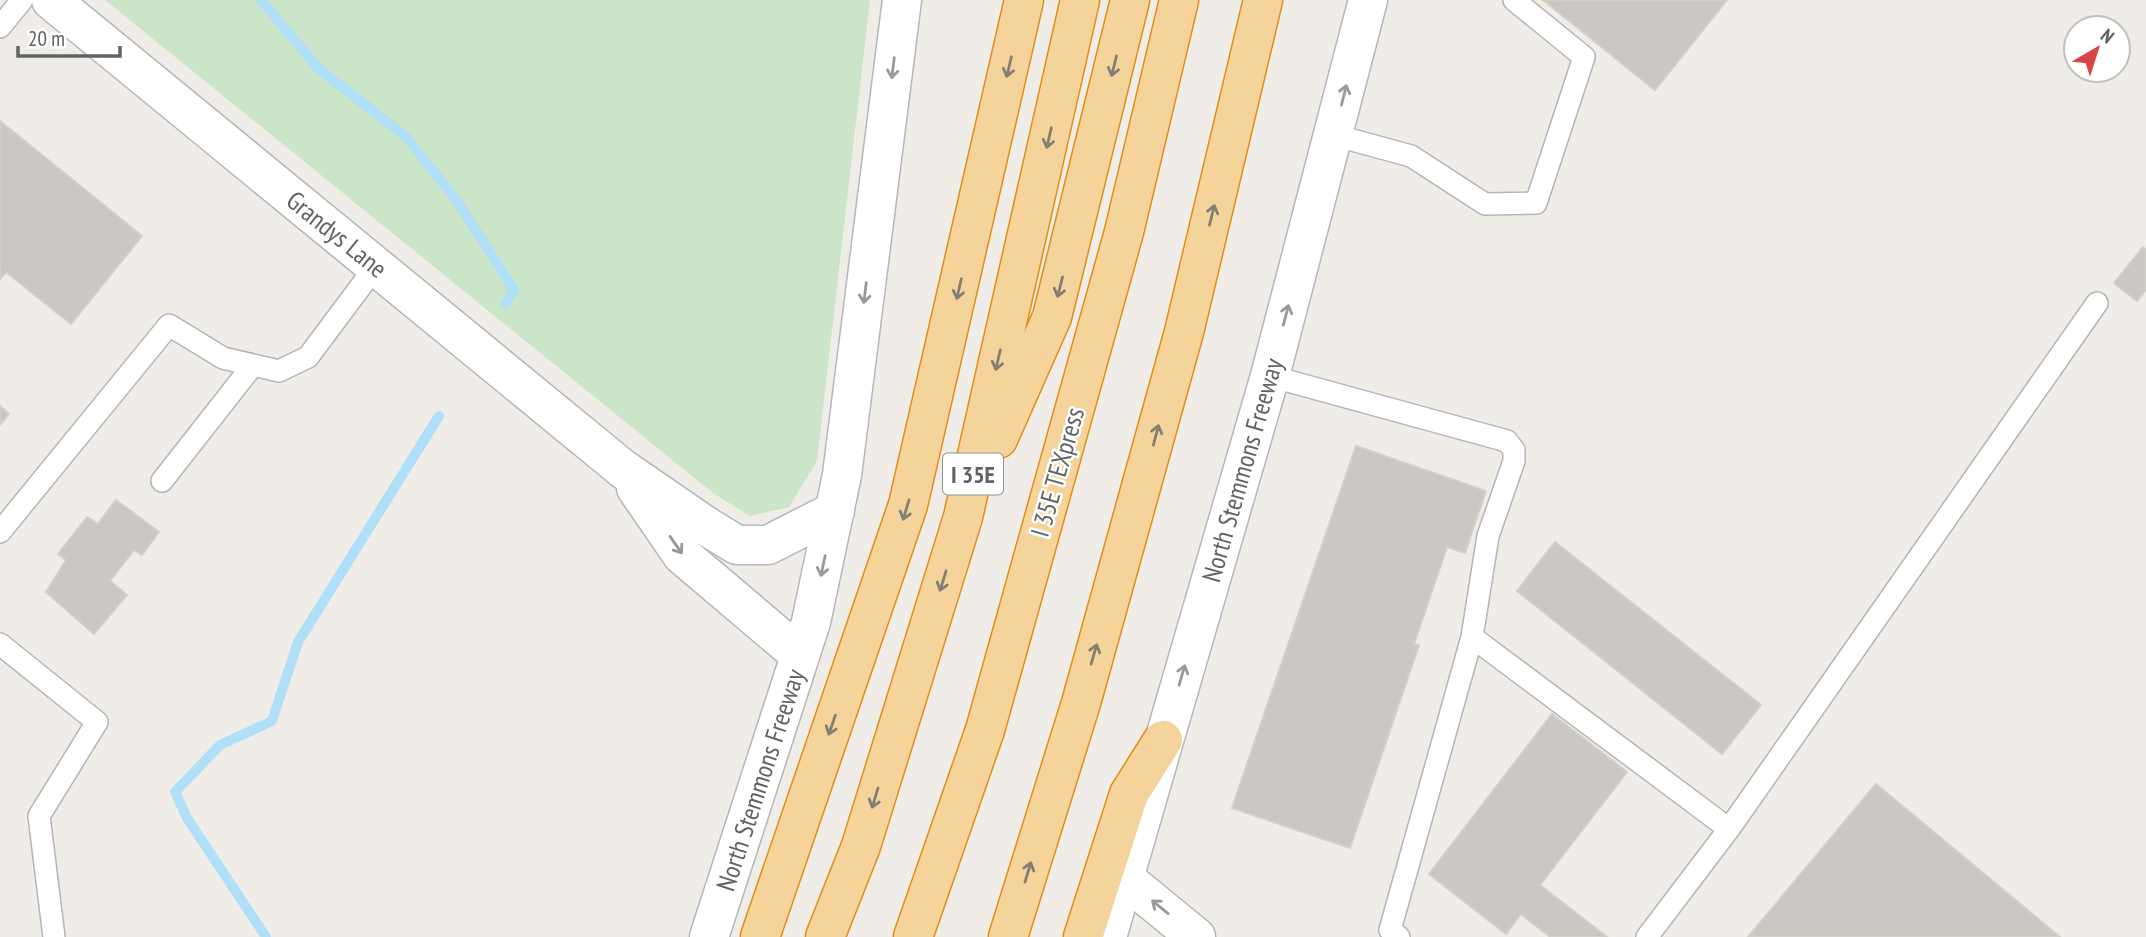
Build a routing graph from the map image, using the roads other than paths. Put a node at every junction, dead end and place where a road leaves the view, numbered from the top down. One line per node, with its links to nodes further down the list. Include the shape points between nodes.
1 (22, 0): 11 (lane)
2 (51, 0): 13 (main road, Grandys Lane)
3 (902, 0): 19 (main road, North Stemmons Freeway, one-way to 19)
4 (1024, 0): 30 (highway, one-way to 30, via 908,505)
5 (1080, 0): 20 (highway, I 35E, one-way to 20)
6 (1130, 0): 20 (highway, one-way to 20, via 1052,317)
7 (1179, 0): 32 (highway, I 35E TEXpress, via 1124,232 989,716)
8 (1263, 0): 33 (highway, one-way to 8, via 1170,383)
9 (1368, 0): 12 (main road, North Stemmons Freeway, one-way to 9)
10 (1514, 0): 12 (lane, via 1584,57 1536,203 1485,204 1411,156)
11 (0, 27)
12 (1334, 135): 16 (main road, North Stemmons Freeway, one-way to 12)
13 (376, 266): 15 (lane, via 308,357 279,371); 17 (main road, Grandys Lane)
14 (2097, 303): 26 (lane)
15 (253, 365): 18 (lane); 21 (lane, via 223,358 169,325)
16 (1270, 376): 22 (lane, via 1507,441 1514,450 1488,536); 25 (main road, North Stemmons Freeway, one-way to 16)
17 (623, 468): 19 (main road, Grandys Lane, via 737,545 768,545); 24 (main road, Grandys Lane, one-way to 24, via 682,555)
18 (162, 481)
19 (835, 511): 24 (main road, North Stemmons Freeway, one-way to 24)
20 (963, 517): 31 (highway, I 35E, one-way to 31, via 860,846)
21 (0, 532)
22 (1472, 636): 26 (lane); 37 (lane, via 1390,930)
23 (0, 644): 28 (lane, via 97,722 39,816)
24 (800, 654): 29 (main road, North Stemmons Freeway)
25 (1163, 740): 27 (main road, North Stemmons Freeway); 34 (highway, via 1129,794)
26 (1729, 829): 38 (lane)
27 (1124, 878): 35 (main road, North Stemmons Freeway); 36 (main road, one-way to 27)
28 (54, 937)
29 (709, 937)
30 (760, 937)
31 (825, 937)
32 (913, 937)
33 (1008, 937)
34 (1083, 937)
35 (1107, 937)
36 (1196, 937)
37 (1399, 937)
38 (1647, 937)

